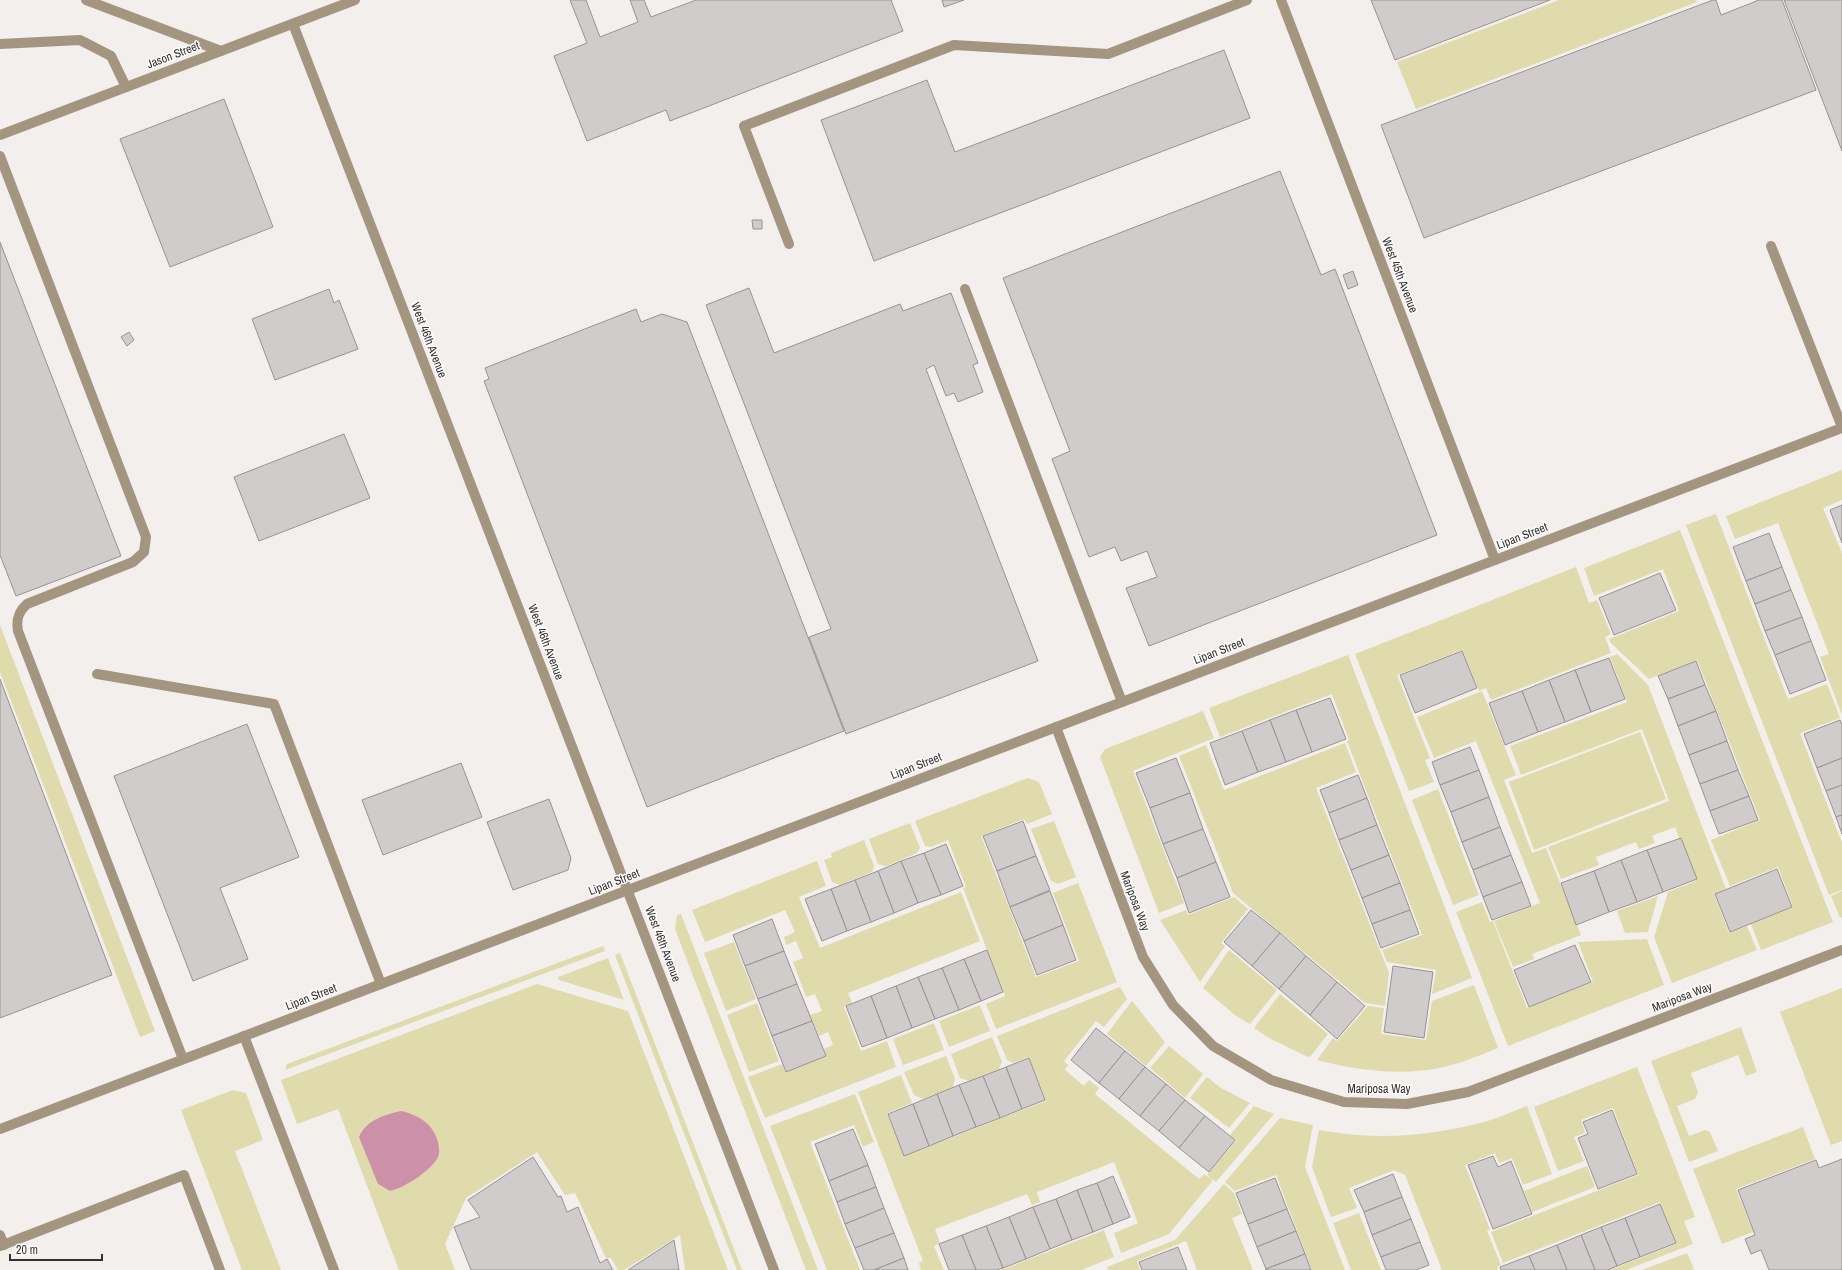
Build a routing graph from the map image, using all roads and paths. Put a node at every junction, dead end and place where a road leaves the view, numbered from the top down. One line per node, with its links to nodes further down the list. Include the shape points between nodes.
1 (86, 0): 7 (street)
2 (355, 0): 5 (street, Jason Street)
3 (1247, 0): 11 (street, via 1108,54 954,45 744,126)
4 (1281, 0): 15 (street, West 45th Avenue)
5 (293, 24): 7 (street, Jason Street); 19 (street, West 46th Avenue)
6 (0, 44): 8 (street, via 80,40 111,56)
7 (221, 51): 8 (street, Jason Street)
8 (126, 87): 9 (street, Jason Street)
9 (0, 135)
10 (0, 156): 23 (street, via 146,537 144,552 133,562 27,604 18,616 18,631)
11 (789, 244)
12 (1771, 246): 14 (street)
13 (965, 289): 17 (street)
14 (1842, 427): 15 (street, Lipan Street)
15 (1494, 560): 17 (street, Lipan Street)
16 (97, 674): 21 (street, via 274,704)
17 (1122, 702): 18 (street, Lipan Street)
18 (1056, 727): 19 (street, Lipan Street); 20 (street, Mariposa Way, via 1143,957 1173,1005 1213,1046 1271,1080 1344,1102 1407,1104 1468,1092)
19 (628, 890): 21 (street, Lipan Street); 28 (street, West 46th Avenue)
20 (1842, 950)
21 (381, 984): 22 (street, Lipan Street)
22 (244, 1036): 23 (street, Lipan Street); 27 (street)
23 (183, 1059): 24 (street, Lipan Street)
24 (0, 1129)
25 (1, 1242): 26 (street, via 184,1175)
26 (220, 1270)
27 (334, 1270)
28 (774, 1270)

